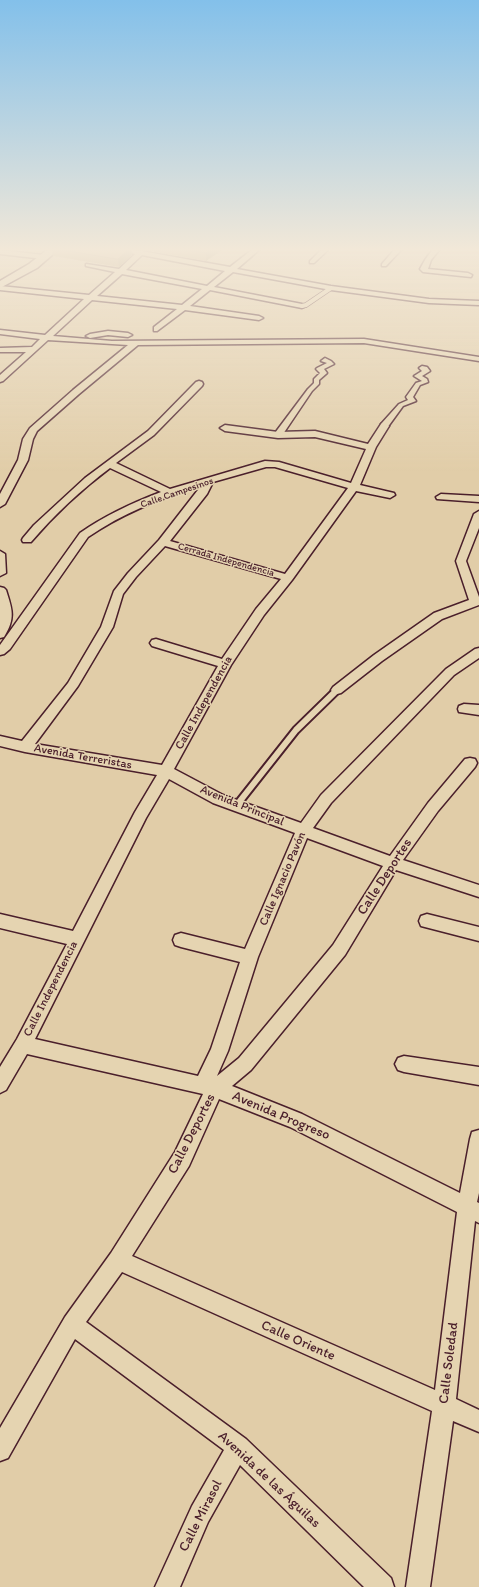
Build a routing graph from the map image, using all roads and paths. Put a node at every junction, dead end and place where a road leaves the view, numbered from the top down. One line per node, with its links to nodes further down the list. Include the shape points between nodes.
1 (64, 323): 6 (street)
2 (165, 323): 3 (street)
3 (157, 329)
4 (0, 332): 6 (street)
5 (128, 335): 6 (street, via 108,333 82,338)
6 (49, 337): 7 (street); 8 (street)
7 (136, 343): 10 (street, via 364,341); 26 (street, via 33,430 23,460)
8 (35, 349): 9 (street); 13 (street)
9 (0, 350)
10 (479, 359)
11 (325, 360): 17 (street, via 331,364 319,369 324,373 316,380 317,383)
12 (425, 368): 15 (street, Calle Independencia, via 422,368 427,371 417,376 425,382 418,384 409,397 413,401 401,405)
13 (0, 379)
14 (199, 384): 19 (street, via 151,433)
15 (384, 426): 18 (street, Calle Independencia)
16 (224, 428): 17 (street)
17 (278, 435): 18 (street, via 315,434)
18 (371, 447): 21 (street, Calle Independencia)
19 (110, 464): 22 (street); 28 (street, via 88,480)
20 (208, 482): 21 (street, Calle Campesinos, via 265,464 276,464); 22 (street, Calle Campesinos); 29 (street)
21 (354, 487): 23 (street, Calle Campesinos); 32 (street, Calle Independencia)
22 (170, 493): 36 (street, Calle Campesinos, via 94,527 84,535)
23 (390, 495)
24 (441, 497): 25 (street)
25 (479, 499)
26 (0, 504)
27 (479, 514): 39 (street, via 461,561 475,602 438,616)
28 (27, 540)
29 (163, 542): 32 (street, Cerrada Independencia); 43 (street, via 118,593 107,627 72,686)
30 (0, 554): 31 (street)
31 (0, 573)
32 (288, 578): 38 (street, Calle Independencia, via 260,612)
33 (0, 590): 34 (street, via 7,616 6,627)
34 (0, 634)
35 (156, 643): 38 (street)
36 (0, 651)
37 (479, 652): 47 (street, Calle Ignacio Pavón, via 450,672 326,799)
38 (225, 664): 45 (street, Calle Independencia)
39 (337, 690): 46 (lane, via 318,705)
40 (464, 709): 41 (street)
41 (479, 710)
42 (0, 741): 43 (street, Avenida Terreristas)
43 (25, 747): 45 (street, Avenida Terreristas)
44 (470, 763): 48 (street, Calle Deportes, via 433,807)
45 (166, 771): 46 (street, Avenida Principal); 53 (street, Calle Independencia)
46 (236, 806): 47 (street, Avenida Principal)
47 (303, 831): 48 (street, Avenida Principal); 55 (street, Calle Ignacio Pavón)
48 (393, 863): 49 (street, Avenida Principal); 60 (street, Calle Deportes, via 340,950 246,1064)
49 (479, 891)
50 (0, 921): 53 (street)
51 (427, 921): 52 (street)
52 (479, 934)
53 (76, 939): 56 (street, Calle Independencia)
54 (181, 940): 55 (street)
55 (250, 957): 60 (street, Calle Ignacio Pavón)
56 (23, 1044): 59 (street, Calle Independencia); 60 (street, Avenida Progreso)
57 (404, 1064): 58 (street)
58 (479, 1076)
59 (0, 1084)
60 (209, 1086): 62 (street, Avenida Progreso, via 296,1120); 63 (street, Calle Deportes, via 182,1159)
61 (479, 1139): 62 (street, Calle Soledad)
62 (473, 1210): 65 (street, Calle Soledad)
63 (118, 1260): 64 (street, Calle Deportes); 65 (street, Calle Oriente)
64 (72, 1324): 67 (street, Avenida de las Águilas); 68 (street, Calle Deportes)
65 (444, 1406): 66 (street, Calle Oriente); 71 (street, Calle Soledad)
66 (479, 1421)
67 (238, 1447): 69 (street, Calle Mirasol, via 200,1514); 70 (street, Avenida de las Águilas)
68 (0, 1450)
69 (167, 1587)
70 (382, 1587)
71 (418, 1587)

